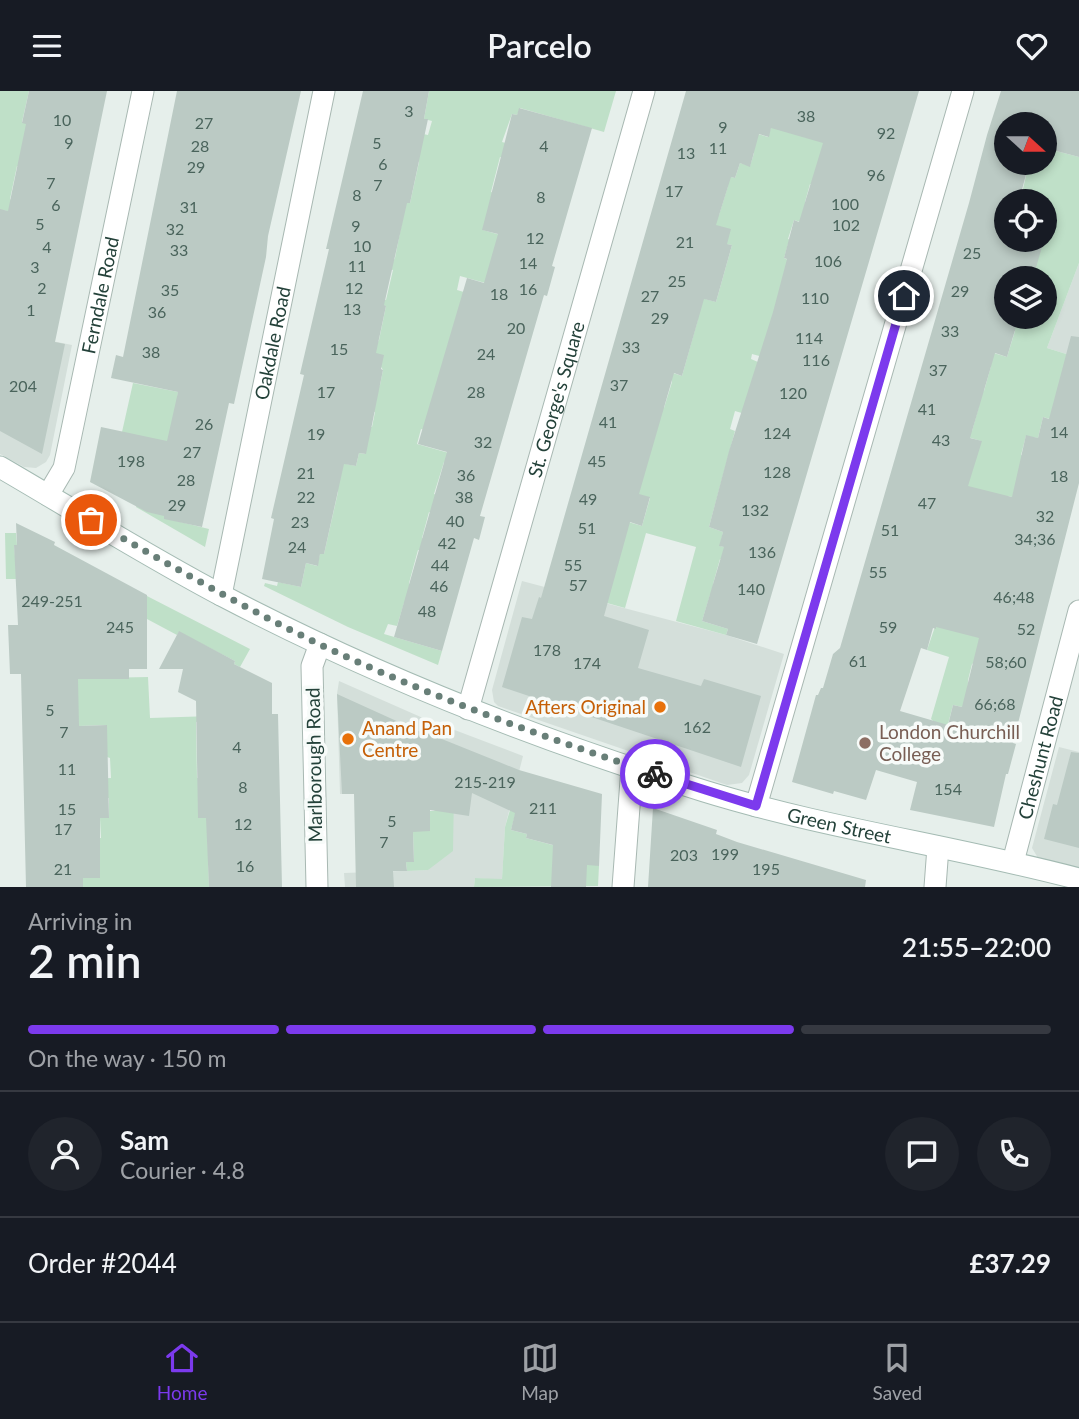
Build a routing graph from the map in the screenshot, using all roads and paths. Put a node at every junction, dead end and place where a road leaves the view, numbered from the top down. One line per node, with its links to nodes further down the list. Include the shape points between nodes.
1 (143, 91): 6 (street, Ferndale Road, via 64,468)
2 (324, 91): 7 (street, Oakdale Road)
3 (644, 91): 10 (street, St. George's Square)
4 (963, 91): 12 (street)
5 (0, 467): 6 (street, Green Street)
6 (48, 495): 7 (street, Green Street)
7 (221, 594): 9 (street, Green Street)
8 (1079, 611): 14 (street, Cheshunt Road)
9 (320, 644): 10 (street, Green Street); 16 (street, Marlborough Road, via 312,666)
10 (468, 709): 11 (street, Green Street)
11 (632, 767): 12 (street, Green Street); 17 (street)
12 (756, 806): 13 (street, Green Street)
13 (938, 847): 14 (street, Green Street); 18 (street)
14 (1013, 862): 15 (street, Green Street)
15 (1079, 879)
16 (317, 887)
17 (623, 887)
18 (935, 887)

